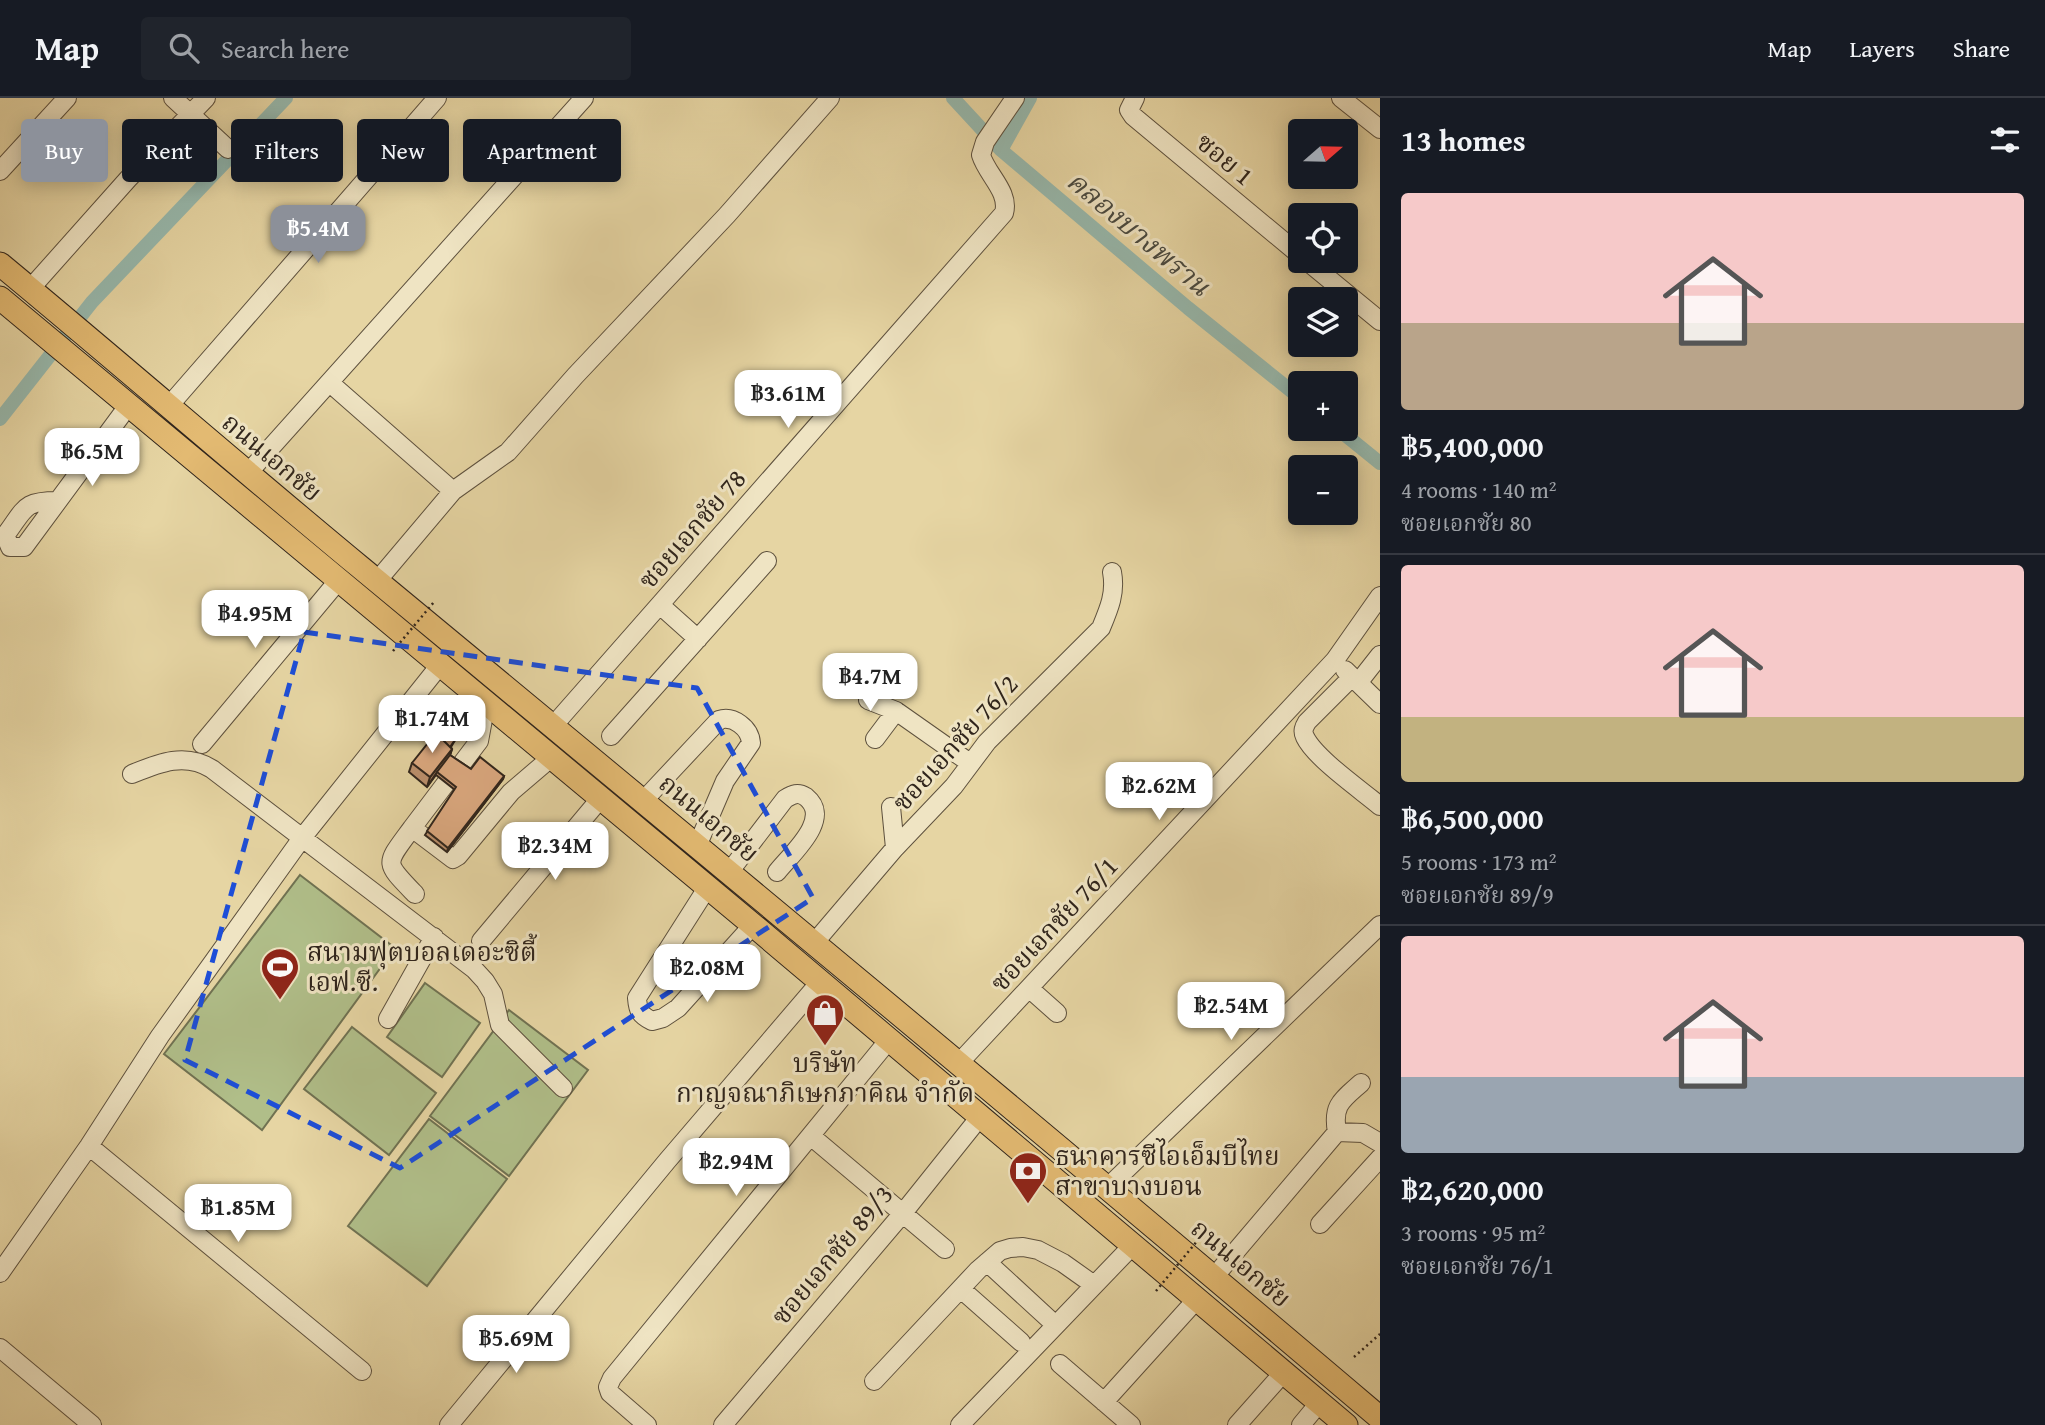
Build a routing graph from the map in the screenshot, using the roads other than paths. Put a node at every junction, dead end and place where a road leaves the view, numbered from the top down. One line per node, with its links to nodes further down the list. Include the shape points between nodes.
1 (67, 98): 13 (street)
2 (173, 98): 10 (street)
3 (206, 98): 10 (street)
4 (438, 98): 22 (street)
5 (583, 98): 20 (street)
6 (830, 98): 24 (street, via 508,452)
7 (1135, 98): 14 (street, ซอย 1, via 1129,110 1133,116)
8 (1340, 98): 11 (street)
9 (1012, 103): 33 (street, ซอยเอกชัย 78, via 981,155 1004,197 1004,213)
10 (191, 113): 12 (street); 17 (street)
11 (1380, 129)
12 (228, 149)
13 (0, 171)
14 (1288, 245)
15 (0, 264): 17 (main road, ถนนเอกชัย)
16 (1322, 273): 19 (street)
17 (30, 289): 22 (main road, ถนนเอกชัย)
18 (0, 298): 21 (main road, ถนนเอกชัย)
19 (1380, 321)
20 (330, 383): 23 (street); 24 (street)
21 (128, 406): 25 (street); 29 (main road, ถนนเอกชัย)
22 (168, 407): 23 (main road, ถนนเอกชัย)
23 (248, 473): 26 (main road, ถนนเอกชัย)
24 (453, 491): 30 (street)
25 (24, 547)
26 (351, 559): 29 (main road, via 349,573); 30 (main road, ถนนเอกชัย)
27 (767, 561): 34 (street)
28 (1112, 572): 48 (street, ซอยเอกชัย 76/2, via 1115,587 1101,628)
29 (338, 581): 32 (main road, ถนนเอกชัย); 46 (street)
30 (379, 583): 32 (main road, via 367,590); 43 (main road, ถนนเอกชัย)
31 (1380, 596): 36 (street, ซอยเอกชัย 76/1)
32 (368, 605): 37 (main road, ถนนเอกชัย)
33 (660, 605): 34 (street); 43 (street, ซอยเอกชัย 78)
34 (698, 639): 44 (street)
35 (1380, 655): 38 (street)
36 (1335, 660): 38 (street); 70 (street, ซอยเอกชัย 76/1)
37 (440, 665): 40 (main road, ถนนเอกชัย); 57 (street)
38 (1355, 680): 41 (street); 54 (street, via 1307,722 1304,736 1315,751)
39 (867, 700): 42 (street)
40 (486, 703): 47 (main road, ถนนเอกชัย); 49 (street, via 479,741)
41 (1380, 704)
42 (897, 711): 45 (street); 48 (street)
43 (553, 726): 53 (main road, ถนนเอกชัย)
44 (611, 736)
45 (875, 739)
46 (202, 744)
47 (552, 757): 52 (main road, ถนนเอกชัย); 56 (street, via 512,792 456,858)
48 (970, 762): 59 (street, ซอยเอกชัย 76/2, via 954,786)
49 (460, 766)
50 (132, 774): 57 (street, via 161,762 200,762)
51 (446, 783): 56 (street)
52 (600, 799): 62 (main road, ถนนเอกชัย); 67 (street)
53 (644, 800): 58 (main road, ถนนเอกชัย); 58 (street, via 719,720 733,719 751,736 751,743 725,781)
54 (1380, 806)
55 (891, 807): 59 (street)
56 (412, 828): 63 (street, via 390,858 390,865)
57 (302, 838): 66 (street); 81 (street, via 160,1036)
58 (698, 844): 60 (main road, ถนนเอกชัย)
59 (895, 848): 68 (street, ซอยเอกชัย 76/2)
60 (730, 871): 61 (street, via 785,799 803,795 816,813 815,825); 68 (main road, ถนนเอกชัย)
61 (777, 872)
62 (707, 888): 64 (main road, ถนนเอกชัย); 64 (street, via 637,998 642,1016 652,1021 678,1008)
63 (415, 894)
64 (753, 925): 69 (main road, ถนนเอกชัย)
65 (1380, 925): 83 (street)
66 (434, 937): 72 (street); 76 (street, via 485,981 500,1026)
67 (481, 941)
68 (815, 942): 74 (main road, ถนนเอกชัย)
69 (820, 982): 73 (main road, ถนนเอกชัย); 105 (street)
70 (1030, 989): 71 (street); 74 (street, ซอยเอกชัย 76/1)
71 (1057, 1013)
72 (388, 1019)
73 (888, 1041): 77 (main road, ถนนเอกชัย); 79 (street)
74 (958, 1064): 83 (main road, ถนนเอกชัย)
75 (1361, 1083): 78 (street, via 1340,1102 1334,1115)
76 (563, 1088)
77 (979, 1118): 84 (street, ซอยเอกชัย 89/3); 86 (main road, ถนนเอกชัย)
78 (1337, 1132): 80 (street, via 1363,1133); 90 (street)
79 (812, 1136): 84 (street); 106 (street, via 612,1378 610,1393)
80 (1380, 1143)
81 (89, 1146): 89 (street); 98 (street)
82 (1380, 1158): 85 (street)
83 (1108, 1187): 90 (main road, ถนนเอกชัย)
84 (903, 1213): 87 (street); 107 (street, ซอยเอกชัย 89/3)
85 (1320, 1224)
86 (1133, 1245): 91 (street); 93 (main road, ถนนเอกชัย)
87 (945, 1249)
88 (987, 1262): 91 (street, via 1000,1251 1038,1250); 92 (street); 94 (street)
89 (0, 1273)
90 (1214, 1277): 103 (main road, ถนนเอกชัย)
91 (1094, 1285): 108 (street)
92 (961, 1289): 95 (street); 100 (street)
93 (1197, 1299): 99 (main road, ถนนเอกชัย); 101 (street)
94 (1050, 1320)
95 (1021, 1342)
96 (0, 1348): 104 (street)
97 (1060, 1364): 101 (street)
98 (362, 1371)
99 (1284, 1372): 102 (main road, ถนนเอกชัย); 110 (street)
100 (874, 1381)
101 (1104, 1402): 109 (street)
102 (1320, 1402): 111 (street); 112 (main road, ถนนเอกชัย)
103 (1380, 1418)
104 (92, 1425)
105 (449, 1425)
106 (646, 1425)
107 (723, 1425)
108 (960, 1425)
109 (1131, 1425)
110 (1237, 1425)
111 (1301, 1425)
112 (1346, 1425)

